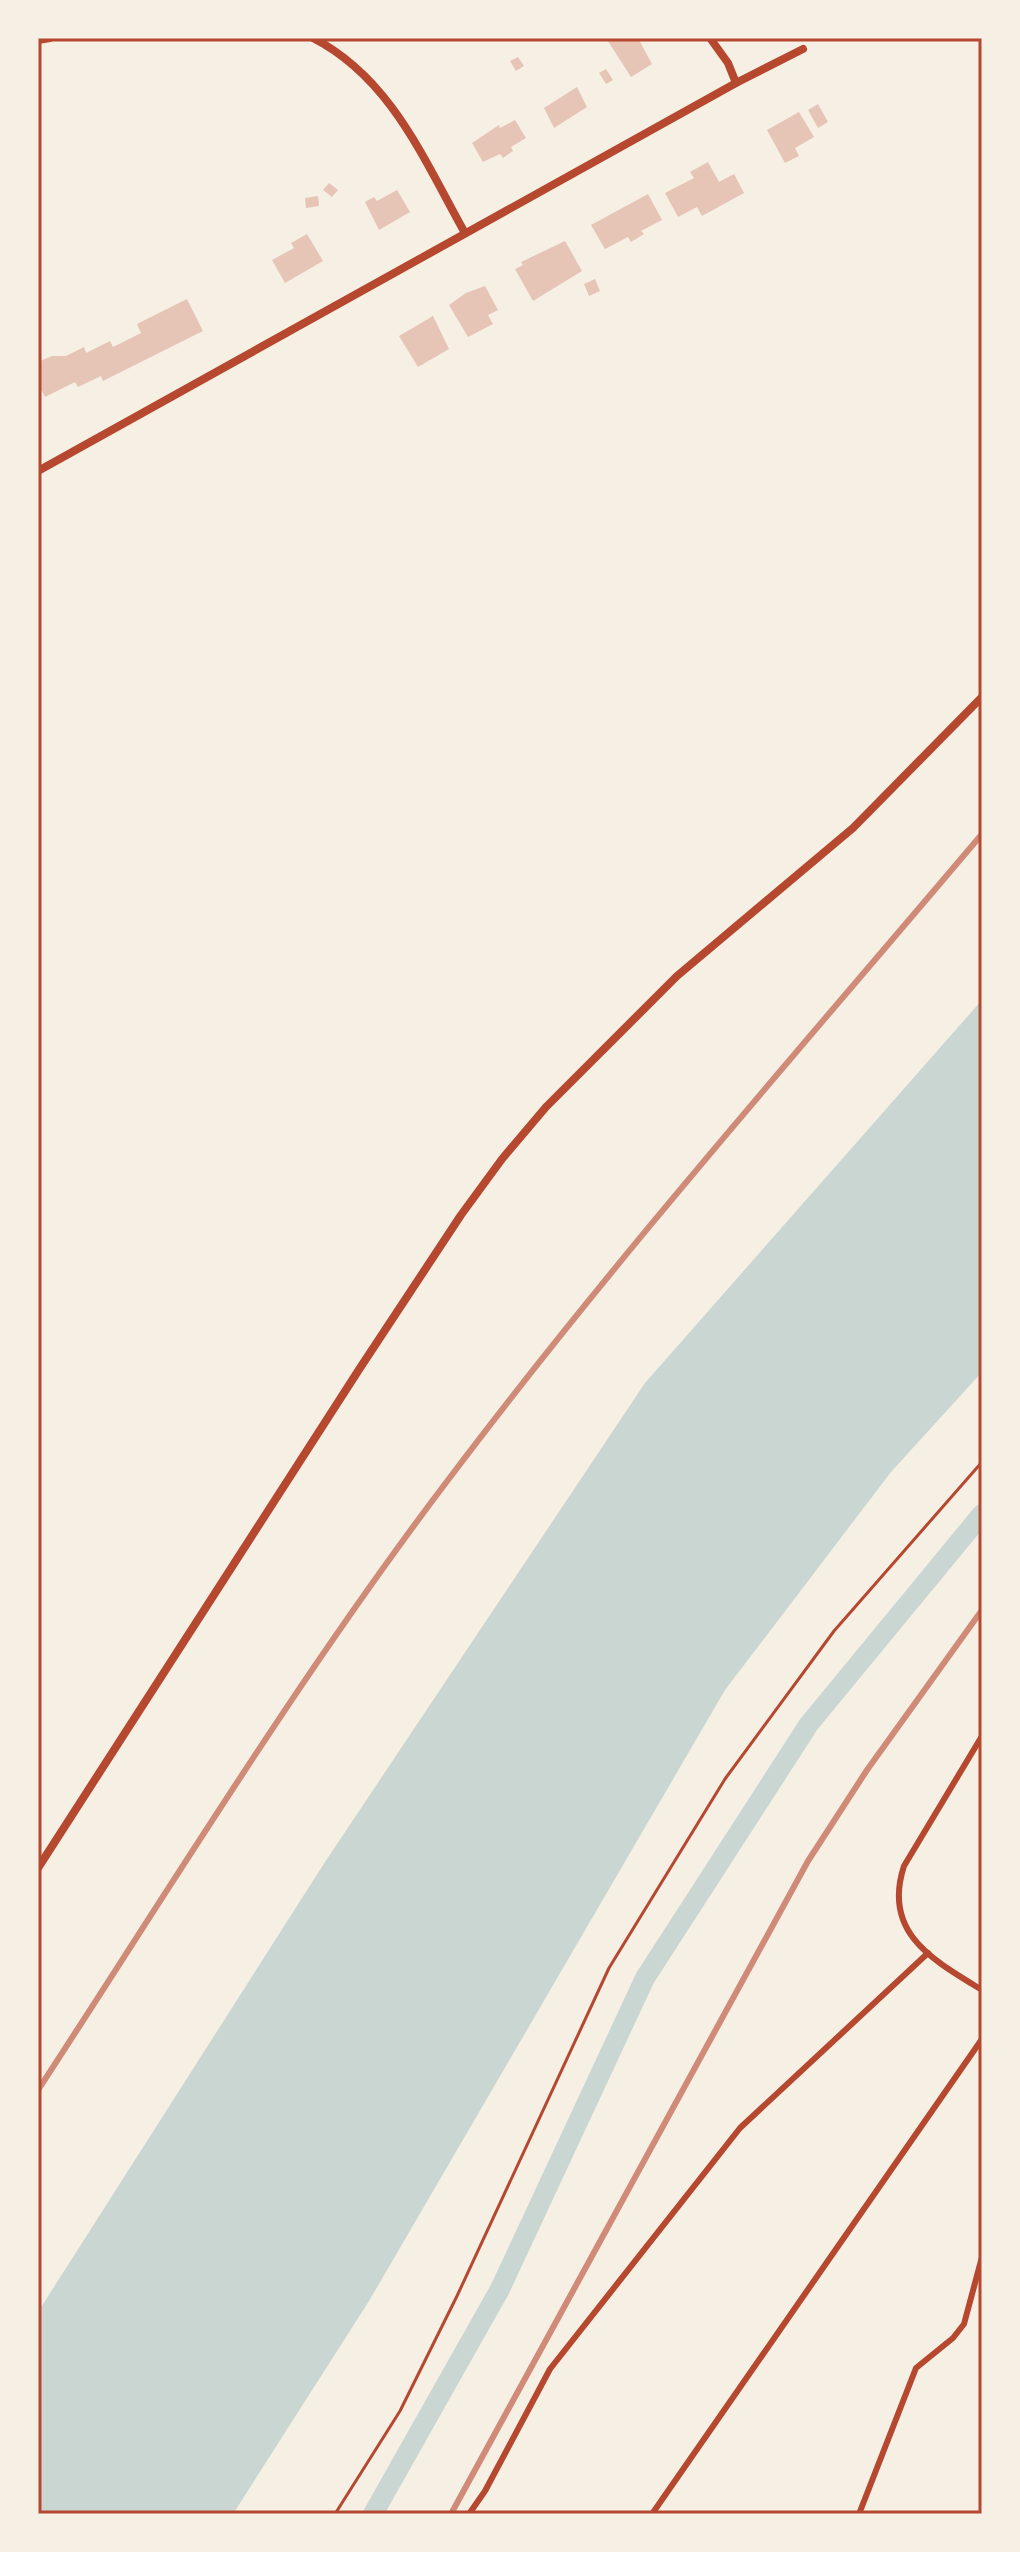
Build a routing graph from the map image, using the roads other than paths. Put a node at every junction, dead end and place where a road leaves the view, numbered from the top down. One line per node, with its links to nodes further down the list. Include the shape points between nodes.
1 (50, 38): 4 (street)
2 (313, 38): 7 (street, via 352,62 396,110)
3 (710, 38): 6 (street)
4 (38, 40)
5 (803, 49): 6 (street)
6 (736, 83): 7 (street)
7 (465, 233): 8 (street)
8 (38, 471)
9 (982, 697): 11 (street, via 853,828 677,976 546,1107 502,1159 360,1368)
10 (982, 1736): 12 (lane, via 898,1883 897,1908)
11 (38, 1868)
12 (928, 1953): 13 (lane); 16 (lane, via 740,2128 550,2369)
13 (982, 1990)
14 (982, 2039): 17 (lane)
15 (982, 2257): 18 (lane, via 964,2324 916,2368)
16 (469, 2514)
17 (652, 2514)
18 (859, 2514)

